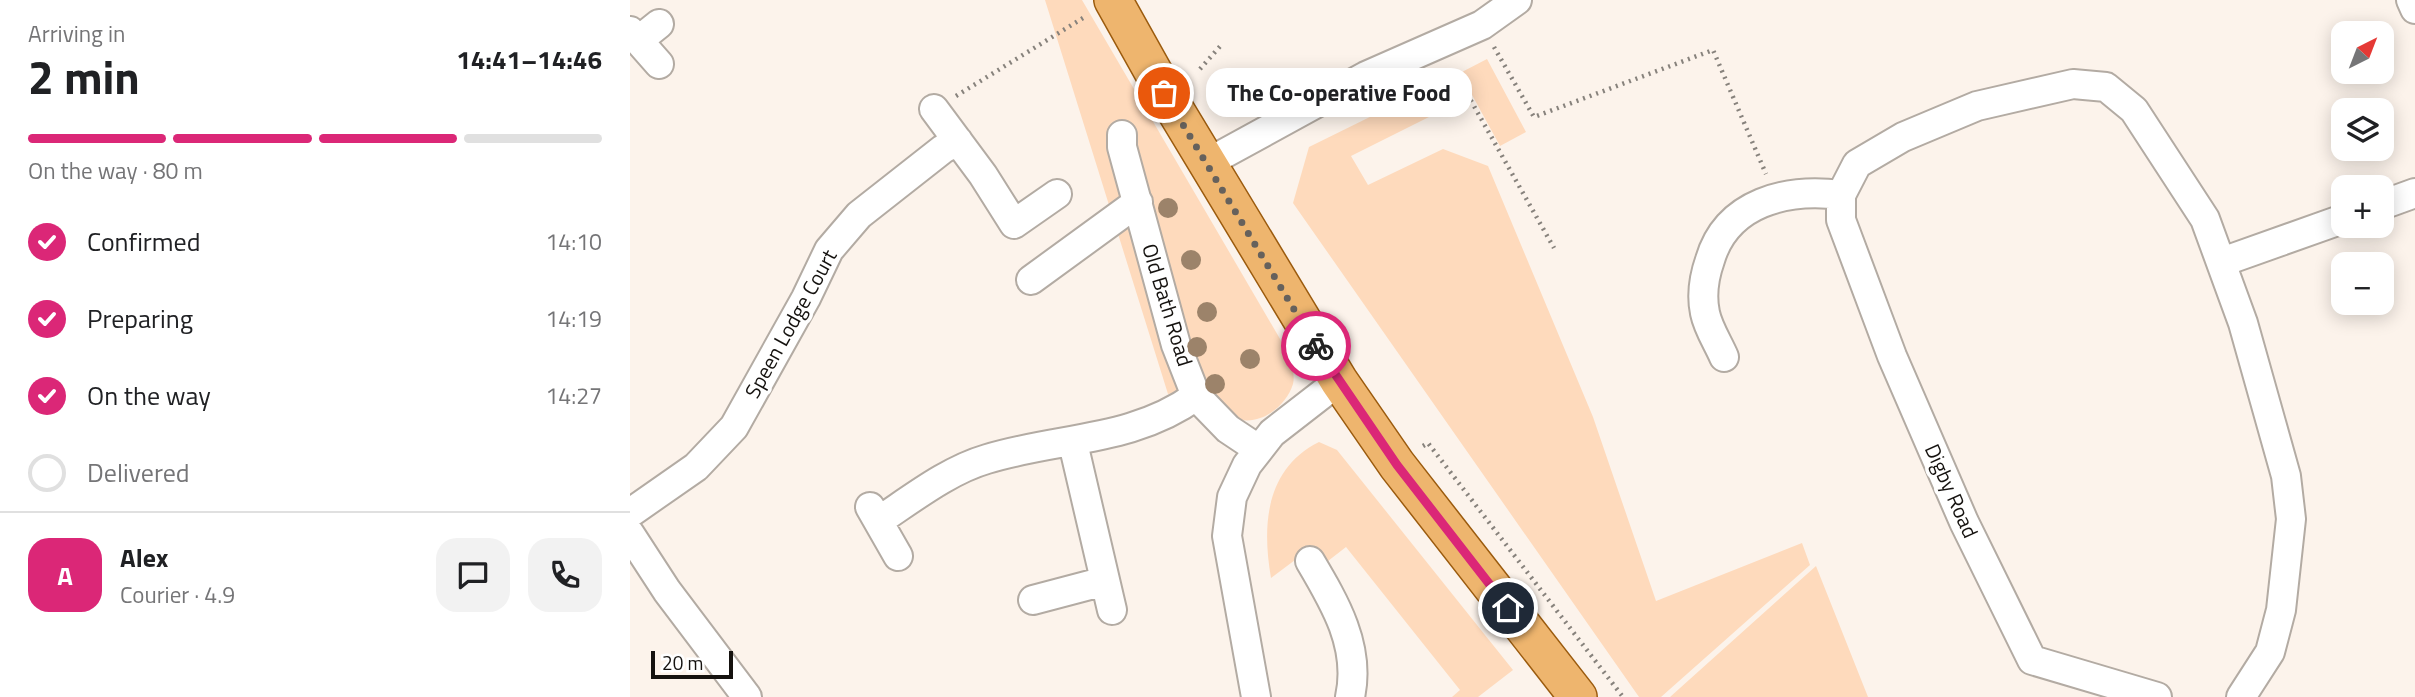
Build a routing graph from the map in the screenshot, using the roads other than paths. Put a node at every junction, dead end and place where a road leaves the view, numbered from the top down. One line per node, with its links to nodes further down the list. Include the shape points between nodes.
1 (1517, 0): 10 (street, via 1482,25 1366,76)
2 (2412, 0): 4 (street)
3 (1098, 9): 10 (main road)
4 (2415, 9)
5 (643, 32): 6 (street)
6 (659, 64)
7 (934, 109): 9 (street)
8 (1122, 135): 15 (street, Old Bath Road)
9 (958, 141): 12 (street, via 1014,223); 24 (street, Speen Lodge Court, via 859,215 829,250 734,427 696,467)
10 (1207, 163): 20 (main road)
11 (2415, 193): 14 (street)
12 (1057, 194)
13 (1841, 195): 17 (street, via 1857,163 1903,137 1977,106 2073,84 2106,87 2134,110 2205,219); 19 (street, via 1811,191 1772,198 1724,227 1703,281 1705,313); 35 (street, Digby Road, via 1841,220 1892,356 1964,522 2032,660)
14 (2394, 201)
15 (1138, 202): 18 (street); 21 (street, Old Bath Road, via 1176,345)
16 (2331, 223): 17 (street)
17 (2222, 262): 36 (street, via 2286,476 2291,519 2281,610 2270,652)
18 (1031, 280)
19 (1724, 357)
20 (1339, 381): 23 (street); 34 (main road, via 1412,485)
21 (1196, 396): 22 (street, via 1164,416); 23 (street, Old Bath Road, via 1228,429)
22 (1073, 443): 26 (street, via 985,459 874,512); 28 (street)
23 (1258, 449): 32 (street, via 1232,497 1227,536)
24 (630, 513)
25 (630, 534): 31 (street)
26 (898, 556)
27 (1310, 561): 33 (street, via 1329,592 1352,648)
28 (1105, 581): 29 (street); 30 (street)
29 (1032, 600)
30 (1112, 610)
31 (747, 697)
32 (1256, 697)
33 (1350, 697)
34 (1578, 697)
35 (2157, 697)
36 (2241, 697)

